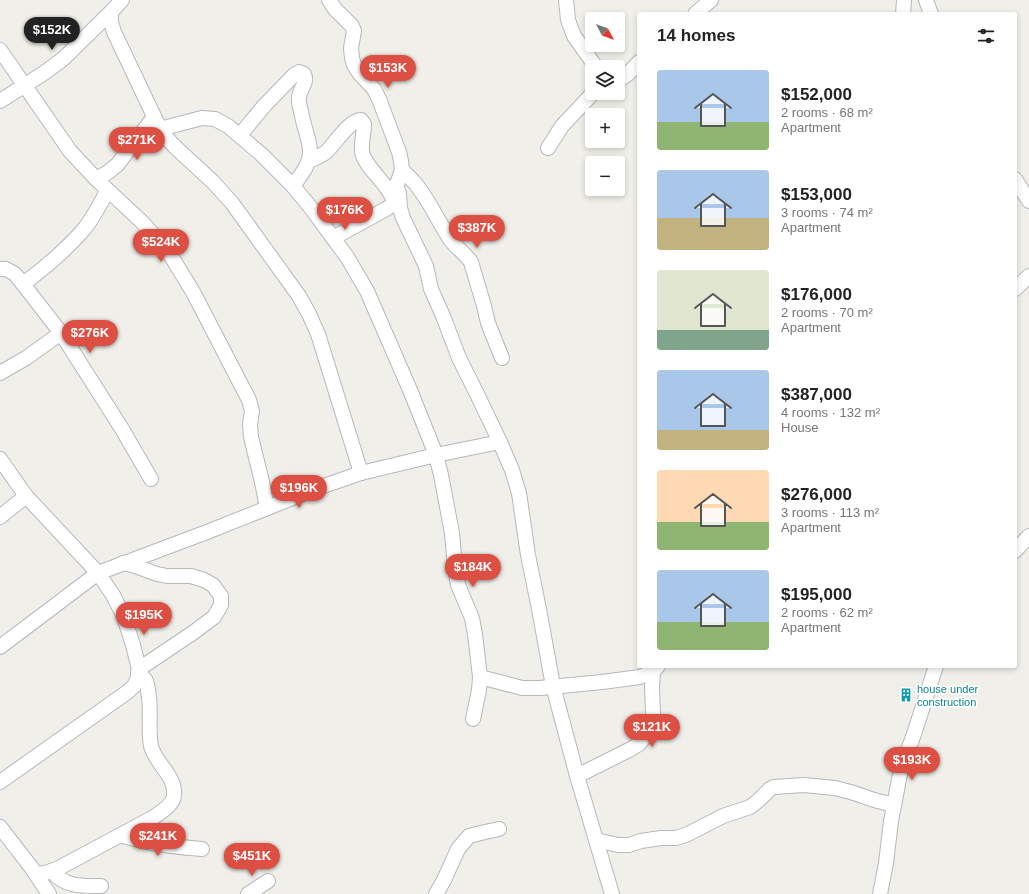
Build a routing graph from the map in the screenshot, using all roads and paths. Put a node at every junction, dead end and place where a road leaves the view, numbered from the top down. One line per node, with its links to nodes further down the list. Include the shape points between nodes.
1 (122, 0): 7 (street)
2 (328, 0): 22 (street, via 352,26 354,31 351,48 354,65 379,99 399,152)
3 (566, 0): 12 (street, via 568,20 574,36)
4 (711, 0): 8 (street)
5 (904, 0): 9 (street)
6 (926, 0): 10 (street)
7 (111, 12): 15 (street, via 62,59); 18 (street, via 114,32)
8 (697, 12)
9 (903, 12)
10 (930, 12)
11 (0, 50): 15 (street)
12 (591, 60)
13 (637, 64): 14 (street)
14 (625, 76)
15 (24, 85): 17 (street); 23 (street, via 70,151)
16 (586, 100): 20 (street, via 562,126)
17 (0, 101)
18 (157, 123): 19 (street, via 215,118); 23 (street, via 117,165); 40 (street, via 174,146 232,203 299,296 318,334)
19 (240, 135): 21 (street, via 264,106 299,72 306,77 299,98 310,150); 25 (street)
20 (548, 148)
21 (309, 161): 25 (street); 27 (street, via 326,152 349,126 361,120 364,124 362,154 388,188)
22 (402, 170): 27 (street); 35 (street, via 416,184 456,247 471,262 488,323)
23 (96, 179): 26 (street)
24 (1017, 182): 28 (street)
25 (293, 186): 29 (street)
26 (107, 190): 32 (street, via 85,227 47,266); 43 (street, via 142,222 171,256 243,386 252,411 251,437)
27 (394, 191): 29 (street, via 392,205); 37 (street, via 399,193 403,218 426,266 431,290 459,358)
28 (1029, 201)
29 (333, 238): 38 (street, via 367,291)
30 (0, 269): 32 (street, via 15,274)
31 (1029, 276): 33 (street)
32 (23, 284): 34 (street)
33 (1017, 287)
34 (61, 333): 36 (street); 41 (street)
35 (502, 358)
36 (0, 373)
37 (500, 442): 38 (street); 54 (street, via 519,493)
38 (436, 455): 40 (street); 53 (street, via 452,533 458,585 472,618)
39 (0, 459): 42 (street)
40 (361, 473): 43 (street)
41 (151, 479)
42 (26, 496): 44 (street); 48 (street)
43 (267, 508): 47 (street)
44 (0, 517)
45 (1029, 536): 46 (street)
46 (1017, 549)
47 (123, 564): 48 (street); 52 (street, via 167,576 191,576 204,580 213,585 221,596 221,605 214,617)
48 (98, 574): 49 (street); 52 (street, via 124,617)
49 (0, 647)
50 (935, 668): 58 (street, via 901,768)
51 (656, 669): 54 (street, via 640,677); 56 (street, via 652,687 653,714 646,735 639,744)
52 (138, 671): 57 (street, via 134,686 126,693); 61 (street, via 148,686 152,748 169,777 174,789 174,798 154,818)
53 (480, 677): 54 (street, via 522,688); 55 (street)
54 (553, 686): 56 (street)
55 (472, 720)
56 (578, 776): 62 (street)
57 (0, 782)
58 (894, 805): 62 (street, via 835,788 774,787 750,807 723,816 676,838 661,838 629,845); 72 (street)
59 (0, 827): 65 (street)
60 (499, 829): 70 (street, via 469,836 458,849)
61 (120, 835): 63 (street, via 136,840); 64 (street)
62 (596, 840): 71 (street)
63 (202, 849)
64 (52, 871): 65 (street); 67 (street, via 68,883)
65 (36, 874): 68 (street)
66 (268, 881): 69 (street)
67 (101, 886)
68 (49, 894)
69 (248, 894)
70 (436, 894)
71 (612, 894)
72 (880, 894)

